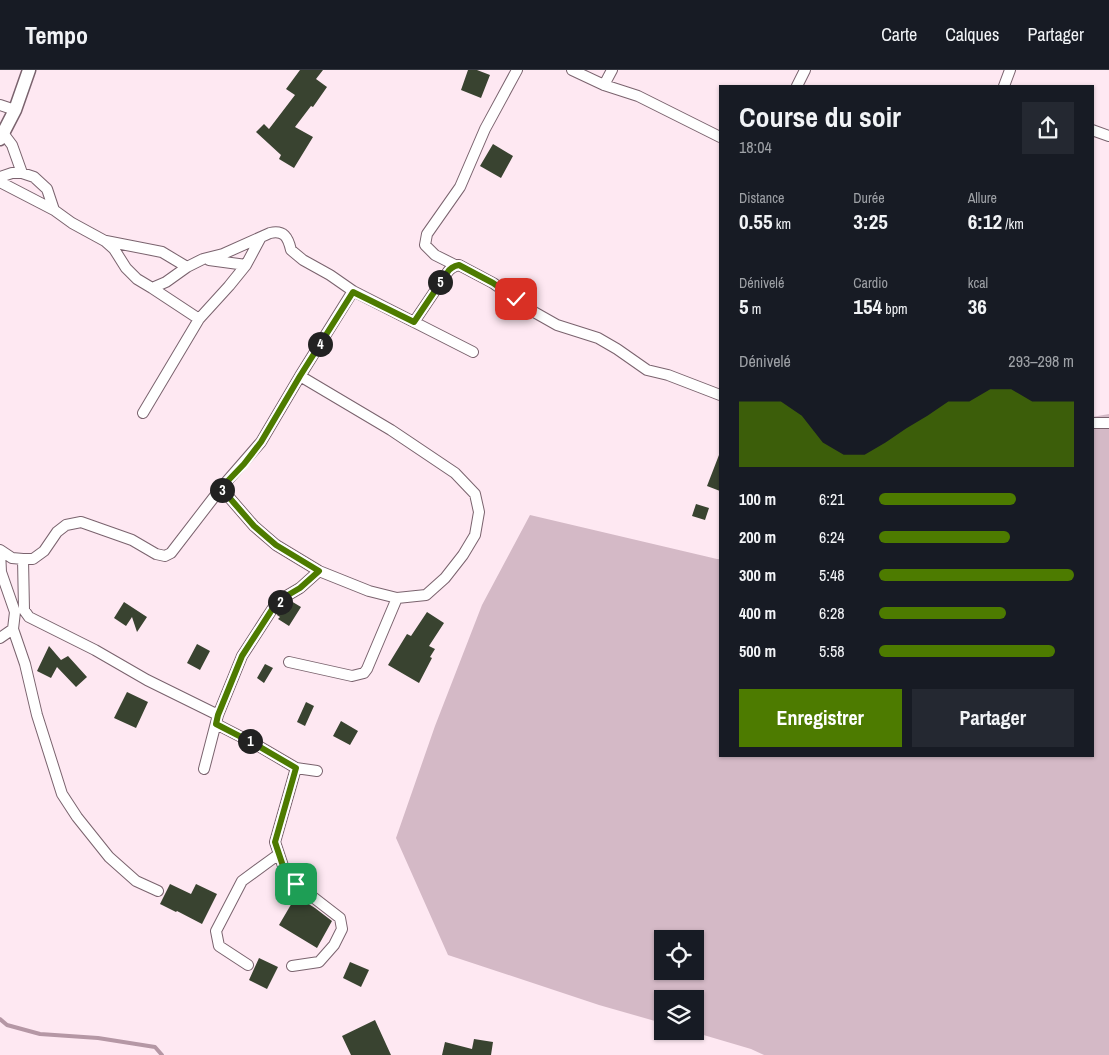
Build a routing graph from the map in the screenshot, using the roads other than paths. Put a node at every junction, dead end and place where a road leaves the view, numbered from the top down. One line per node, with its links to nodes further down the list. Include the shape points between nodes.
1 (29, 70): 11 (street)
2 (516, 70): 24 (street, via 460,187 426,234 425,245 435,256)
3 (572, 70): 7 (street)
4 (612, 70): 7 (street)
5 (805, 70): 8 (street)
6 (1010, 70): 9 (street)
7 (604, 85): 15 (street, via 638,96)
8 (798, 85)
9 (1007, 85)
10 (0, 105): 11 (street)
11 (15, 110): 13 (street)
12 (1094, 131): 14 (street)
13 (2, 136): 16 (street, via 12,145)
14 (1109, 136)
15 (719, 137)
16 (22, 173): 17 (street); 19 (street, via 47,189)
17 (0, 177)
18 (0, 182): 19 (street)
19 (54, 210): 21 (street, via 72,224)
20 (261, 237): 22 (street); 23 (street); 27 (street, via 277,231 283,234 289,240 290,250)
21 (105, 241): 25 (street, via 162,252); 26 (street, via 131,274)
22 (204, 259): 23 (street); 25 (street)
23 (246, 265): 28 (street)
24 (455, 265): 29 (street); 32 (street, via 493,283 556,324 598,338 647,370)
25 (187, 267): 26 (street)
26 (152, 288): 28 (street)
27 (353, 292): 29 (street); 31 (street)
28 (199, 320): 33 (street)
29 (414, 322): 30 (street)
30 (473, 352)
31 (300, 376): 36 (street, via 261,442); 41 (street, via 392,430 455,473 475,494 479,512 475,536 463,555 426,595)
32 (719, 395)
33 (143, 413)
34 (1094, 423): 35 (street)
35 (1109, 423)
36 (221, 488): 38 (street, via 180,542 165,556 81,522 66,525 44,551 33,559); 39 (street, via 254,526 276,545)
37 (0, 550): 38 (street, via 12,558); 40 (street)
38 (23, 560): 42 (street)
39 (319, 571): 41 (street, via 369,591); 46 (street, via 273,608 242,656)
40 (1, 572): 42 (street)
41 (397, 598): 45 (street, via 364,673 352,676)
42 (20, 611): 43 (street); 46 (street)
43 (13, 629): 44 (street); 51 (street, via 62,794 109,857 136,881)
44 (0, 638)
45 (289, 662)
46 (217, 720): 47 (street); 48 (street)
47 (204, 768)
48 (296, 768): 49 (street); 50 (street, via 275,842)
49 (317, 771)
50 (279, 854): 52 (street, via 242,881 216,931 219,946); 53 (street, via 296,884 340,918 342,928 334,945 319,962)
51 (158, 891)
52 (248, 965)
53 (292, 966)

